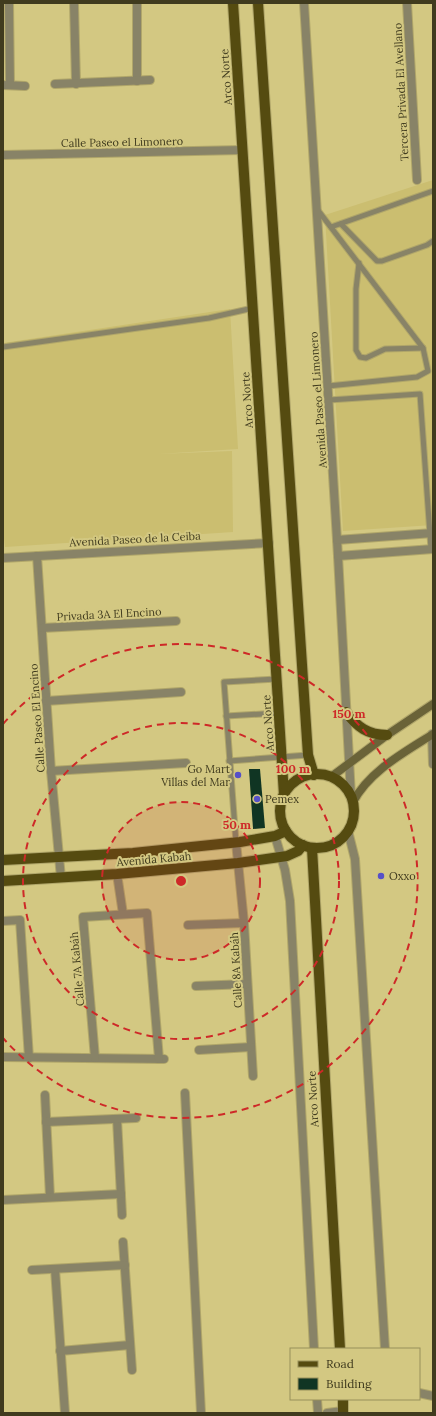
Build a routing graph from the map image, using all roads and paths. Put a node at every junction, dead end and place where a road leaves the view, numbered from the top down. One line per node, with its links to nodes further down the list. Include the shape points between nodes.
1 (9, 3): 12 (street)
2 (74, 3): 11 (street)
3 (137, 3): 9 (street)
4 (233, 3): 14 (main road, Arco Norte)
5 (258, 3): 46 (main road)
6 (304, 3): 18 (street, Avenida Paseo el Limonero)
7 (407, 3): 16 (street, Tercera Privada El Avellano)
8 (150, 80): 9 (street)
9 (137, 81): 11 (street)
10 (55, 84): 11 (street)
11 (76, 84)
12 (6, 85): 13 (street)
13 (25, 86)
14 (242, 150): 15 (street, Calle Paseo el Limonero); 23 (main road, Arco Norte)
15 (3, 155)
16 (417, 180)
17 (433, 192): 19 (lane)
18 (317, 209): 20 (lane); 26 (street, Avenida Paseo el Limonero)
19 (341, 224): 20 (lane); 21 (lane, via 377,261)
20 (331, 227): 22 (lane)
21 (433, 241)
22 (359, 263): 25 (lane); 25 (lane, via 356,289 356,350 360,357 366,358 385,349)
23 (253, 308): 24 (lane, via 209,318); 30 (main road, Arco Norte)
24 (3, 347)
25 (423, 348): 26 (lane, via 428,371 418,377)
26 (328, 386): 27 (street, Avenida Paseo el Limonero)
27 (328, 400): 28 (lane, via 420,394); 29 (street, Avenida Paseo el Limonero)
28 (432, 533): 29 (street); 31 (lane)
29 (337, 540): 33 (street, Avenida Paseo el Limonero)
30 (269, 543): 32 (street, Avenida Paseo de la Ceiba); 37 (main road, Arco Norte)
31 (432, 549): 33 (street)
32 (37, 556): 34 (street, Avenida Paseo de la Ceiba); 36 (street, Calle Paseo El Encino)
33 (338, 556): 41 (street, Avenida Paseo el Limonero)
34 (3, 558)
35 (176, 621): 36 (street, Privada 3A El Encino)
36 (42, 628): 39 (street, Calle Paseo El Encino)
37 (278, 679): 42 (main road, Arco Norte); 43 (lane, via 224,682)
38 (181, 692): 39 (street)
39 (46, 701): 52 (street, Calle Paseo El Encino)
40 (433, 704): 45 (main road)
41 (346, 712): 45 (main road, via 362,729 374,734); 51 (street, Avenida Paseo el Limonero)
42 (280, 713): 43 (lane); 47 (main road, Arco Norte)
43 (226, 716): 48 (lane)
44 (433, 734): 49 (street); 56 (main road, via 377,772)
45 (387, 735): 51 (main road)
46 (308, 755): 47 (lane); 53 (main road)
47 (282, 757): 48 (lane); 55 (main road, Arco Norte)
48 (229, 761): 60 (lane)
49 (433, 762)
50 (186, 763): 52 (street)
51 (349, 764): 54 (main road); 56 (street, Avenida Paseo el Limonero)
52 (51, 770): 62 (street, Calle Paseo El Encino)
53 (314, 775): 54 (main road); 55 (main road, via 299,779)
54 (331, 777): 56 (main road, via 339,782)
55 (284, 795): 57 (main road, via 281,817)
56 (352, 799): 58 (main road, via 354,812)
57 (286, 831): 59 (main road, Avenida Kabah); 61 (main road, via 290,837)
58 (348, 831): 61 (main road, via 332,845 322,848); 97 (street, via 355,864)
59 (275, 836): 60 (main road, Avenida Kabah); 63 (street)
60 (236, 842): 62 (main road, Avenida Kabah); 65 (street, Calle 8A Kabáh)
61 (307, 847): 63 (main road, Avenida Kabah); 96 (main road, Arco Norte)
62 (60, 856): 64 (main road, Avenida Kabah); 67 (street, Calle Paseo El Encino)
63 (280, 858): 65 (main road, Avenida Kabah); 95 (street, via 285,870 290,901)
64 (3, 860)
65 (238, 863): 66 (main road, Avenida Kabah); 71 (street, Calle 8A Kabáh)
66 (117, 874): 67 (main road, Avenida Kabah); 69 (street)
67 (61, 878): 68 (main road, Avenida Kabah)
68 (3, 881)
69 (123, 914): 79 (street, Calle 7A Kabáh, via 83,917); 79 (street, Calle 7A Kabáh, via 148,912 162,1059)
70 (3, 921): 78 (street, via 20,920)
71 (244, 923): 72 (street); 73 (street, Calle 8A Kabáh)
72 (188, 925)
73 (247, 984): 74 (street); 75 (street, Calle 8A Kabáh)
74 (196, 986)
75 (251, 1047): 76 (street); 80 (street, Calle 8A Kabáh)
76 (199, 1050)
77 (3, 1058): 78 (street, Calle 7A Kabáh)
78 (29, 1058): 79 (street, Calle 7A Kabáh)
79 (95, 1058)
80 (253, 1076)
81 (185, 1092): 106 (street)
82 (45, 1095): 85 (street)
83 (136, 1118): 84 (street)
84 (117, 1119): 85 (street); 86 (street)
85 (46, 1122): 87 (street)
86 (121, 1194): 87 (street); 89 (street)
87 (50, 1198): 88 (street)
88 (3, 1200)
89 (122, 1215)
90 (123, 1242): 91 (street)
91 (125, 1265): 92 (street); 94 (street)
92 (55, 1269): 93 (street); 98 (street)
93 (32, 1270)
94 (130, 1345): 98 (street); 99 (street)
95 (314, 1348)
96 (340, 1348)
97 (386, 1348)
98 (60, 1351): 105 (street)
99 (132, 1370)
100 (420, 1393): 101 (street)
101 (433, 1396)
102 (317, 1400): 107 (street)
103 (342, 1400): 104 (main road)
104 (343, 1412): 108 (street)
105 (65, 1413)
106 (200, 1413)
107 (318, 1413)
108 (327, 1413)

